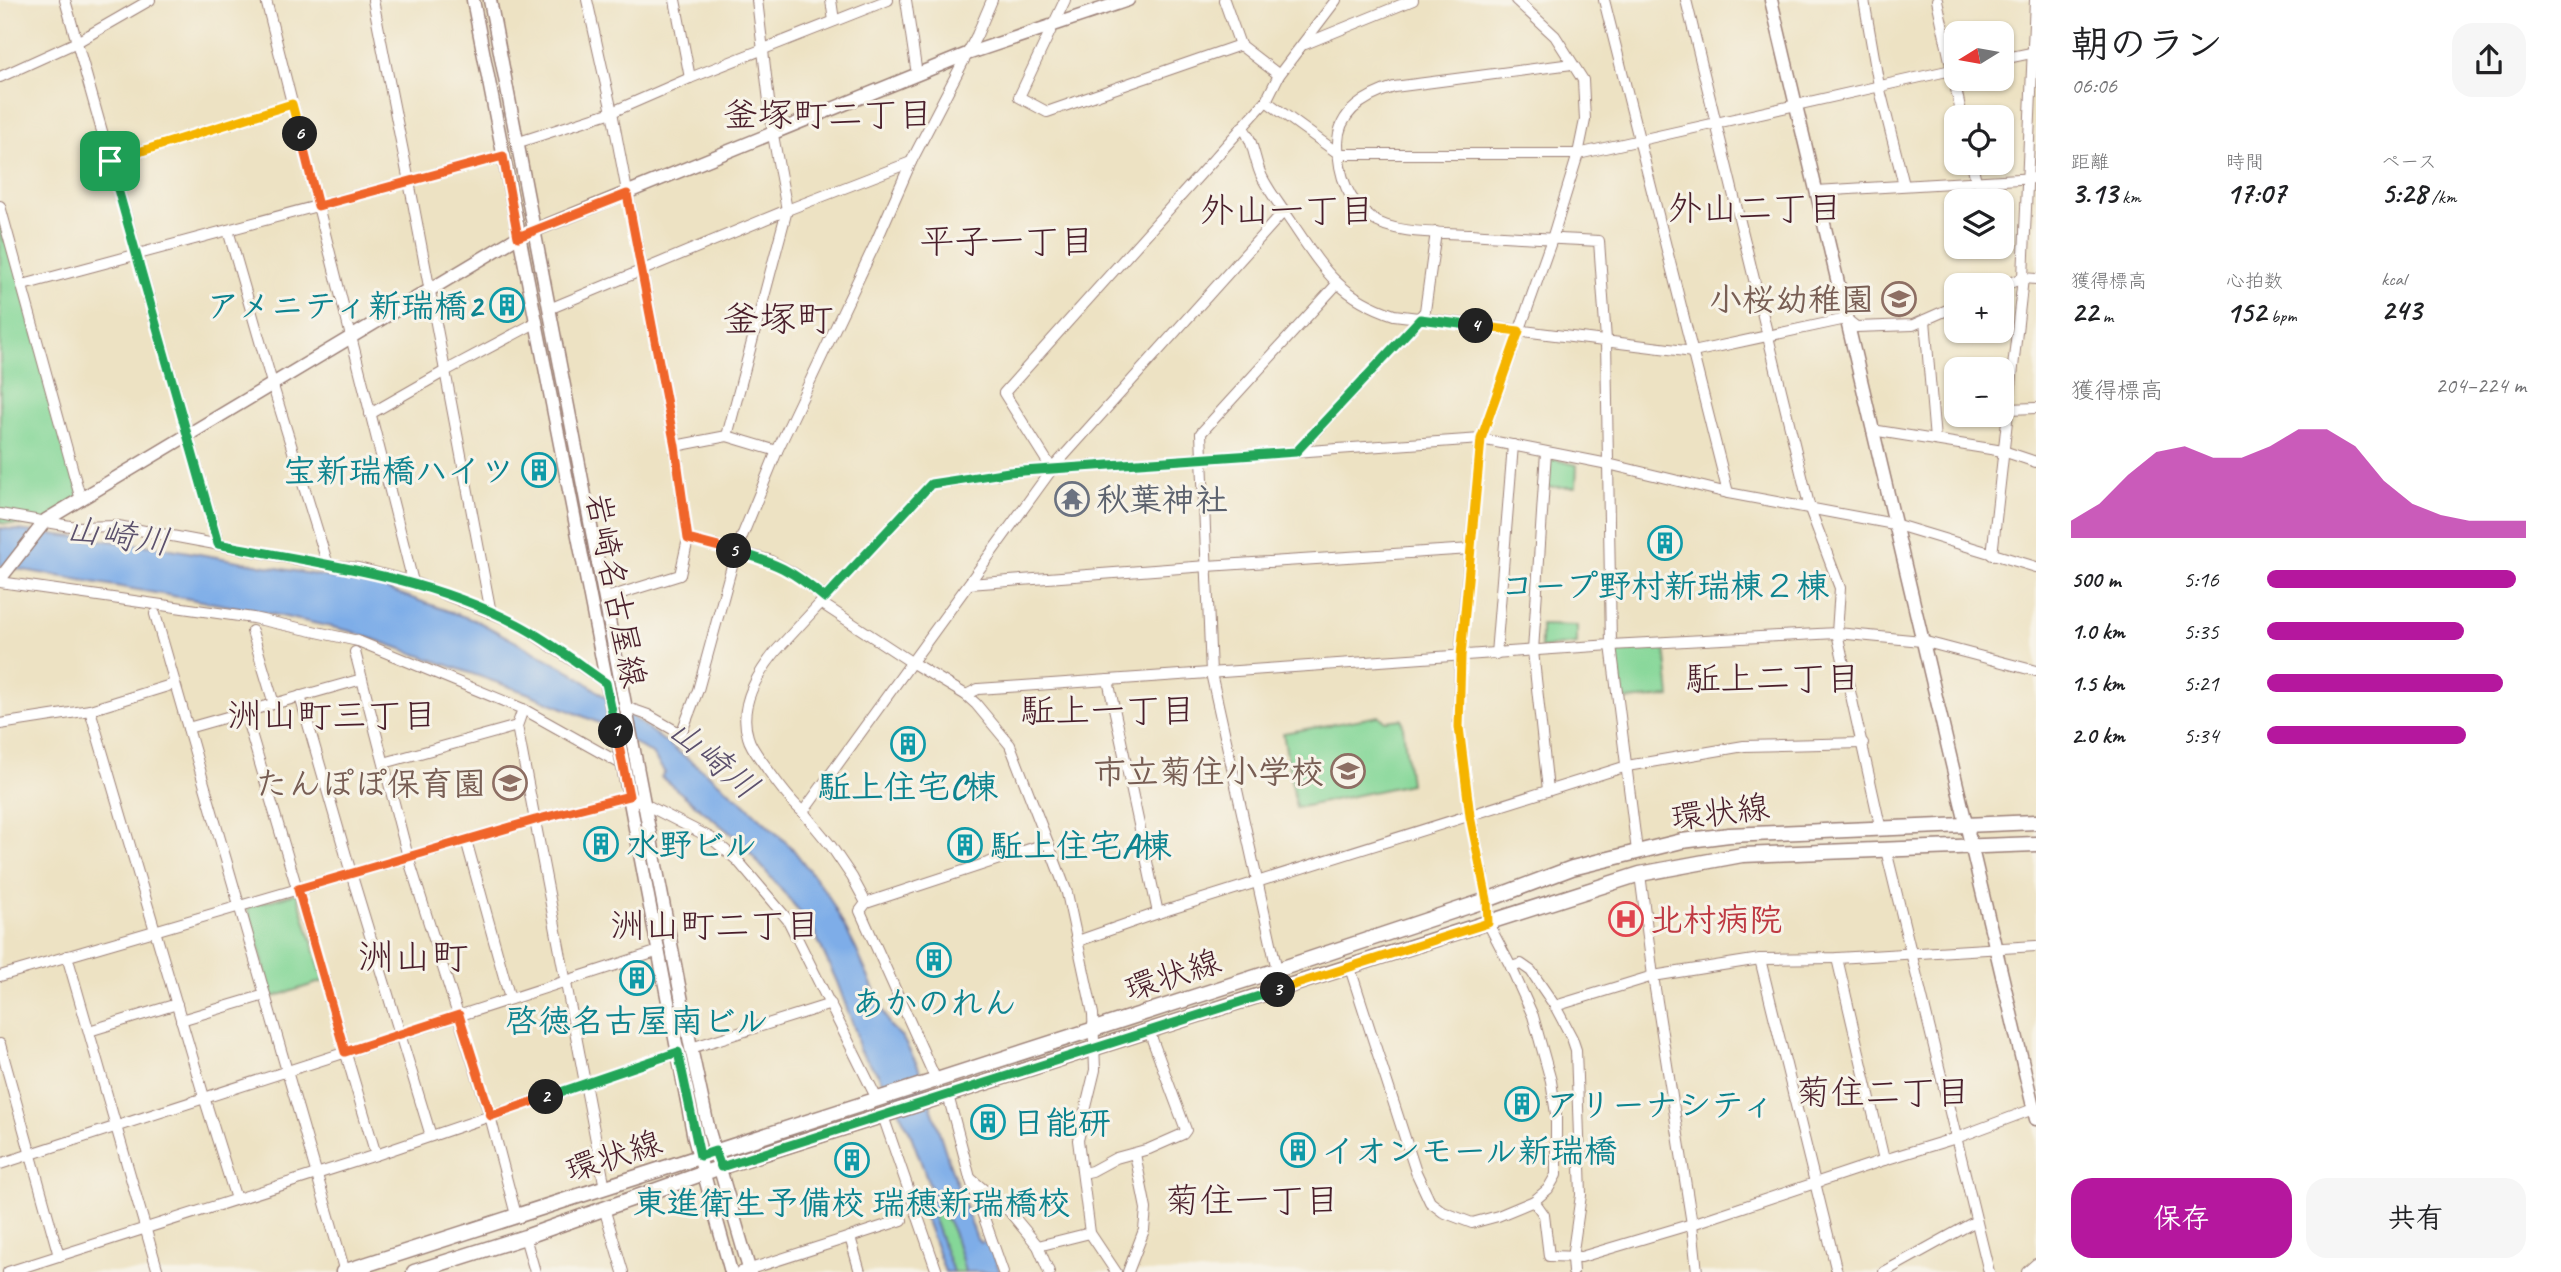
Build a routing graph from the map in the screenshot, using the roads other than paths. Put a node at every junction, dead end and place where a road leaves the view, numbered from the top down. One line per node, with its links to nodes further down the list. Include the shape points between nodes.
1 (65, 0): 29 (street)
2 (150, 0): 29 (street)
3 (266, 0): 44 (street)
4 (373, 0): 59 (street)
5 (473, 0): 54 (main road, 岩崎名古屋線)
6 (490, 0): 51 (main road, 岩崎名古屋線)
7 (587, 0): 46 (street)
8 (675, 0): 41 (street)
9 (757, 0): 32 (street)
10 (831, 0): 26 (street)
11 (888, 0): 26 (street)
12 (906, 0): 38 (street)
13 (992, 0): 34 (street)
14 (1065, 0): 27 (street)
15 (1128, 0): 27 (main road)
16 (1224, 0): 31 (street)
17 (1336, 0): 30 (street)
18 (1413, 0): 30 (street)
19 (1516, 0): 36 (street, via 1555,36)
20 (1604, 0): 50 (street)
21 (1686, 0): 47 (street)
22 (1771, 0): 45 (main road)
23 (1864, 0): 42 (street)
24 (1937, 0): 28 (street)
25 (2035, 0): 33 (street)
26 (834, 21): 32 (street)
27 (1054, 23): 31 (street, via 1019,97 1047,112); 34 (main road)
28 (1944, 29)
29 (77, 42): 40 (street); 55 (street)
30 (1305, 44): 39 (street)
31 (1240, 45): 39 (street)
32 (764, 50): 41 (street); 49 (street)
33 (2034, 51): 35 (street); 58 (street)
34 (967, 54): 38 (main road); 56 (street)
35 (2014, 56)
36 (1572, 64): 52 (street, via 1375,93 1362,100 1341,126); 53 (street, via 1583,80 1586,97)
37 (1944, 72): 42 (street)
38 (917, 75): 49 (main road)
39 (1279, 75): 43 (street)
40 (0, 77)
41 (690, 78): 46 (street)
42 (1879, 86): 45 (street); 61 (street)
43 (1266, 101): 48 (street); 52 (street)
44 (292, 104): 55 (street); 65 (street)
45 (1796, 104): 47 (street); 62 (main road)
46 (612, 112): 51 (street); 63 (street)
47 (1716, 122): 50 (street); 88 (street)
48 (1242, 127): 67 (street, via 1249,134 1260,174); 113 (street, via 1004,393)
49 (773, 135): 63 (main road); 66 (street)
50 (1639, 140): 53 (street); 91 (street)
51 (516, 143): 69 (main road, 岩崎名古屋線)
52 (1339, 154): 53 (street); 70 (street, via 1344,184 1357,206 1373,220 1396,228)
53 (1578, 154): 72 (street)
54 (503, 156): 59 (street); 71 (main road, 岩崎名古屋線)
55 (110, 161): 73 (street)
56 (911, 162): 66 (street); 106 (street)
57 (1975, 175): 60 (street)
58 (2032, 178): 60 (street); 75 (street)
59 (409, 181): 65 (street); 80 (street)
60 (1976, 181): 61 (street)
61 (1904, 185): 62 (street)
62 (1816, 191): 84 (main road)
63 (627, 194): 69 (main road); 74 (street)
64 (0, 206): 78 (street)
65 (318, 206): 68 (street); 89 (street)
66 (787, 210): 74 (street); 101 (street)
67 (1284, 211): 79 (street); 113 (street)
68 (228, 230): 73 (street); 94 (street)
69 (534, 231): 71 (main road); 81 (main road, 岩崎名古屋線)
70 (1436, 232): 72 (street); 83 (street)
71 (518, 237): 80 (main road); 86 (main road, 岩崎名古屋線)
72 (1552, 239): 87 (street); 90 (street, via 1599,240)
73 (137, 255): 78 (street); 100 (street)
74 (640, 270): 81 (street); 105 (street)
75 (2023, 278): 76 (street); 77 (street); 92 (street)
76 (2036, 279)
77 (2014, 281)
78 (23, 285): 115 (street)
79 (1337, 285): 83 (street, via 1376,309); 110 (street, via 1201,433)
80 (428, 290): 89 (main road); 93 (street)
81 (549, 309): 131 (main road, 岩崎名古屋線)
82 (1944, 311): 85 (street)
83 (1420, 319): 87 (street); 108 (street)
84 (1846, 319): 85 (street, via 1856,327 1913,325); 88 (street); 99 (main road)
85 (1925, 320): 103 (street)
86 (537, 322): 93 (street); 149 (main road, 岩崎名古屋線)
87 (1519, 331): 90 (street); 102 (street)
88 (1768, 336): 91 (street); 116 (street)
89 (353, 337): 94 (main road); 97 (street)
90 (1606, 340): 91 (street); 112 (street)
91 (1693, 352): 114 (street)
92 (2014, 357)
93 (447, 370): 97 (street); 133 (street)
94 (272, 383): 100 (main road); 125 (street)
95 (2036, 408): 96 (street)
96 (2014, 409)
97 (370, 414): 129 (street)
98 (2006, 427): 107 (street)
99 (1872, 430): 103 (street); 119 (main road)
100 (188, 434): 115 (main road); 121 (street)
101 (727, 436): 105 (street); 106 (street)
102 (1481, 439): 104 (street); 108 (street); 122 (street)
103 (1935, 440): 107 (street)
104 (1513, 445): 109 (street); 141 (street)
105 (675, 446): 120 (street)
106 (777, 450): 123 (street)
107 (2003, 451): 111 (street); 124 (street)
108 (1296, 452): 110 (street)
109 (1546, 452): 112 (street); 139 (street)
110 (1203, 458): 113 (street); 126 (street)
111 (2036, 462)
112 (1608, 464): 114 (street); 138 (street)
113 (1052, 469): 130 (street); 132 (street, via 931,484)
114 (1728, 493): 116 (street)
115 (81, 500): 118 (main road)
116 (1810, 509): 119 (street); 136 (street, via 1840,589)
117 (0, 514): 118 (street)
118 (43, 523): 121 (street, via 118,526); 128 (main road)
119 (1894, 524): 124 (street); 137 (main road)
120 (688, 539): 123 (street); 131 (street, via 680,575)
121 (218, 544): 125 (street)
122 (1471, 549): 126 (street); 142 (street)
123 (736, 551): 132 (street, via 769,560 795,574); 153 (street, via 698,690 681,734)
124 (1992, 555): 127 (street)
125 (328, 565): 129 (street)
126 (1207, 566): 130 (street); 145 (street)
127 (2036, 567)
128 (1, 579): 154 (street, via 253,618 358,641)
129 (413, 582): 133 (street)
130 (969, 584): 143 (street)
131 (606, 598): 153 (main road, 岩崎名古屋線)
132 (823, 601): 143 (street); 167 (street, via 762,669 745,714 748,740)
133 (491, 613): 149 (street, via 518,624)
134 (155, 614): 148 (street)
135 (252, 631): 152 (street)
136 (1836, 633): 137 (street); 138 (street); 160 (street)
137 (1922, 641): 144 (street); 171 (main road)
138 (1611, 645): 139 (street); 163 (street)
139 (1533, 652): 141 (street); 164 (street)
140 (355, 653): 146 (street)
141 (1496, 654): 142 (street)
142 (1461, 656): 145 (street); 168 (street, via 1459,727)
143 (911, 662): 150 (street); 167 (street)
144 (2036, 671)
145 (1211, 673): 147 (street); 182 (street)
146 (362, 679): 151 (street); 161 (street)
147 (1108, 680): 150 (street, via 978,689); 187 (street)
148 (174, 684): 155 (street); 159 (street)
149 (606, 684): 162 (main road, 岩崎名古屋線, bridge)
150 (966, 695): 174 (street, via 1010,745)
151 (300, 696): 152 (street); 180 (street)
152 (274, 704): 156 (street)
153 (628, 708): 166 (main road, 岩崎名古屋線)
154 (523, 709): 158 (street); 162 (street)
155 (90, 710): 157 (street); 189 (street)
156 (245, 713): 159 (street); 183 (street)
157 (0, 724)
158 (517, 726): 161 (street); 169 (street)
159 (188, 728): 186 (street)
160 (1863, 743): 163 (street, via 1744,746); 172 (street)
161 (384, 763): 179 (street)
162 (623, 765): 165 (main road, 岩崎名古屋線)
163 (1627, 766): 164 (street); 178 (street)
164 (1548, 790): 168 (street)
165 (629, 796): 166 (street); 169 (street); 193 (main road, 岩崎名古屋線)
166 (646, 804): 206 (street, via 711,838 738,861 789,920); 217 (main road, 岩崎名古屋線)
167 (803, 813): 185 (street, via 831,846)
168 (1470, 816): 182 (street); 184 (street)
169 (535, 820): 173 (street); 203 (street)
170 (2036, 822): 171 (main road, 環状線)
171 (1965, 826): 172 (main road, 環状線); 176 (main road)
172 (1881, 830): 178 (main road, 環状線, via 1729,835)
173 (466, 840): 179 (street); 205 (street)
174 (1048, 843): 185 (street); 190 (street, via 1067,893)
175 (2036, 844): 176 (main road, 環状線)
176 (1971, 846): 177 (main road, 環状線); 192 (main road)
177 (1886, 850): 181 (main road, 環状線, via 1742,855); 194 (street)
178 (1637, 851): 184 (main road, 環状線, via 1572,868)
179 (408, 857): 180 (street); 209 (street)
180 (351, 873): 183 (street); 214 (street)
181 (1640, 874): 188 (main road, 環状線); 202 (street)
182 (1259, 882): 187 (street); 200 (street)
183 (298, 889): 186 (street); 218 (street)
184 (1487, 900): 188 (street); 200 (main road, 環状線)
185 (866, 903): 220 (street, via 860,911)
186 (240, 906): 189 (street); 204 (street)
187 (1158, 913): 190 (street)
188 (1488, 923): 198 (street); 199 (main road, 環状線)
189 (155, 931): 195 (street); 207 (street)
190 (1078, 941): 211 (street)
191 (2036, 946): 192 (street)
192 (1995, 948): 194 (street); 225 (main road)
193 (659, 951): 203 (street); 217 (main road, 岩崎名古屋線)
194 (1911, 953): 196 (street); 230 (street)
195 (67, 956): 201 (street); 212 (street)
196 (1837, 958): 197 (street); 236 (street)
197 (1760, 959): 202 (street); 243 (street)
198 (1511, 967): 208 (street, via 1521,964 1531,971); 246 (street, via 1540,1037 1556,1114 1556,1175)
199 (1350, 968): 213 (main road, 環状線); 246 (street, via 1430,1202 1472,1223)
200 (1277, 970): 211 (main road, 環状線)
201 (0, 976)
202 (1653, 976): 208 (street); 251 (street)
203 (565, 981): 205 (street); 221 (street)
204 (265, 995): 210 (street); 219 (street)
205 (510, 999): 209 (street)
206 (831, 1003): 217 (street); 224 (street)
207 (177, 1004): 210 (street); 212 (street)
208 (1555, 1006): 258 (street, via 1576,1050 1581,1195)
209 (459, 1015): 214 (street); 227 (street)
210 (181, 1020): 222 (street)
211 (1093, 1029): 216 (street); 220 (main road, 環状線)
212 (89, 1031): 228 (street)
213 (1149, 1031): 216 (main road, 環状線); 233 (street, via 1186,1130)
214 (399, 1034): 218 (street); 229 (street)
215 (0, 1044): 232 (street)
216 (1093, 1049): 223 (main road, 環状線); 241 (street, via 1095,1070 1078,1140)
217 (685, 1050): 221 (street); 231 (main road, 岩崎名古屋線); 235 (main road, 岩崎名古屋線)
218 (345, 1052): 219 (street); 234 (street)
219 (286, 1070): 222 (street); 239 (street)
220 (936, 1080): 224 (main road, 環状線)
221 (585, 1083): 227 (street); 244 (street)
222 (204, 1097): 228 (street); 245 (street)
223 (943, 1097): 226 (main road, 環状線); 242 (street)
224 (880, 1098): 231 (main road, 環状線)
225 (2035, 1112): 230 (street)
226 (885, 1115): 238 (main road, 環状線); 269 (street)
227 (491, 1116): 229 (street); 248 (street)
228 (116, 1127): 232 (street); 252 (street)
229 (431, 1136): 234 (street)
230 (1956, 1138): 236 (street); 250 (street)
231 (715, 1151): 235 (main road, 環状線); 238 (main road, 岩崎名古屋線)
232 (29, 1154): 237 (street); 257 (street)
233 (1135, 1154): 241 (street); 273 (street, via 1146,1209 1144,1230)
234 (376, 1155): 239 (street)
235 (700, 1156): 240 (main road, 岩崎名古屋線); 244 (main road, 環状線)
236 (1884, 1160): 243 (street)
237 (0, 1164)
238 (721, 1167): 240 (main road, 環状線); 260 (main road, 岩崎名古屋線)
239 (317, 1172): 245 (street); 263 (street)
240 (705, 1173): 247 (main road, 環状線); 267 (main road, 岩崎名古屋線)
241 (1083, 1173): 253 (street)
242 (970, 1178): 256 (street, via 1009,1211); 270 (street)
243 (1815, 1182): 251 (street); 276 (street)
244 (605, 1188): 248 (main road, 環状線)
245 (236, 1199): 252 (street)
246 (1534, 1201): 258 (street, via 1544,1215 1549,1256)
247 (604, 1208): 254 (main road, 環状線); 266 (street)
248 (516, 1215): 263 (main road, 環状線)
249 (902, 1220): 255 (street)
250 (1976, 1221): 277 (street); 278 (street)
251 (1692, 1224): 258 (street); 275 (street)
252 (145, 1229): 257 (street); 262 (street)
253 (1090, 1233): 256 (street); 272 (street)
254 (525, 1237): 264 (main road, 環状線); 265 (street)
255 (850, 1237): 260 (street); 268 (street)
256 (1038, 1247): 271 (street)
257 (59, 1256): 261 (street)
258 (1572, 1258): 274 (street)
259 (2036, 1264): 279 (street)
260 (747, 1271)
261 (8, 1272)
262 (158, 1272)
263 (344, 1272)
264 (415, 1272)
265 (535, 1272)
266 (623, 1272)
267 (731, 1272)
268 (860, 1272)
269 (937, 1272)
270 (1003, 1272)
271 (1049, 1272)
272 (1116, 1272)
273 (1128, 1272)
274 (1573, 1272)
275 (1697, 1272)
276 (1836, 1272)
277 (1884, 1272)
278 (1989, 1272)
279 (2027, 1272)

